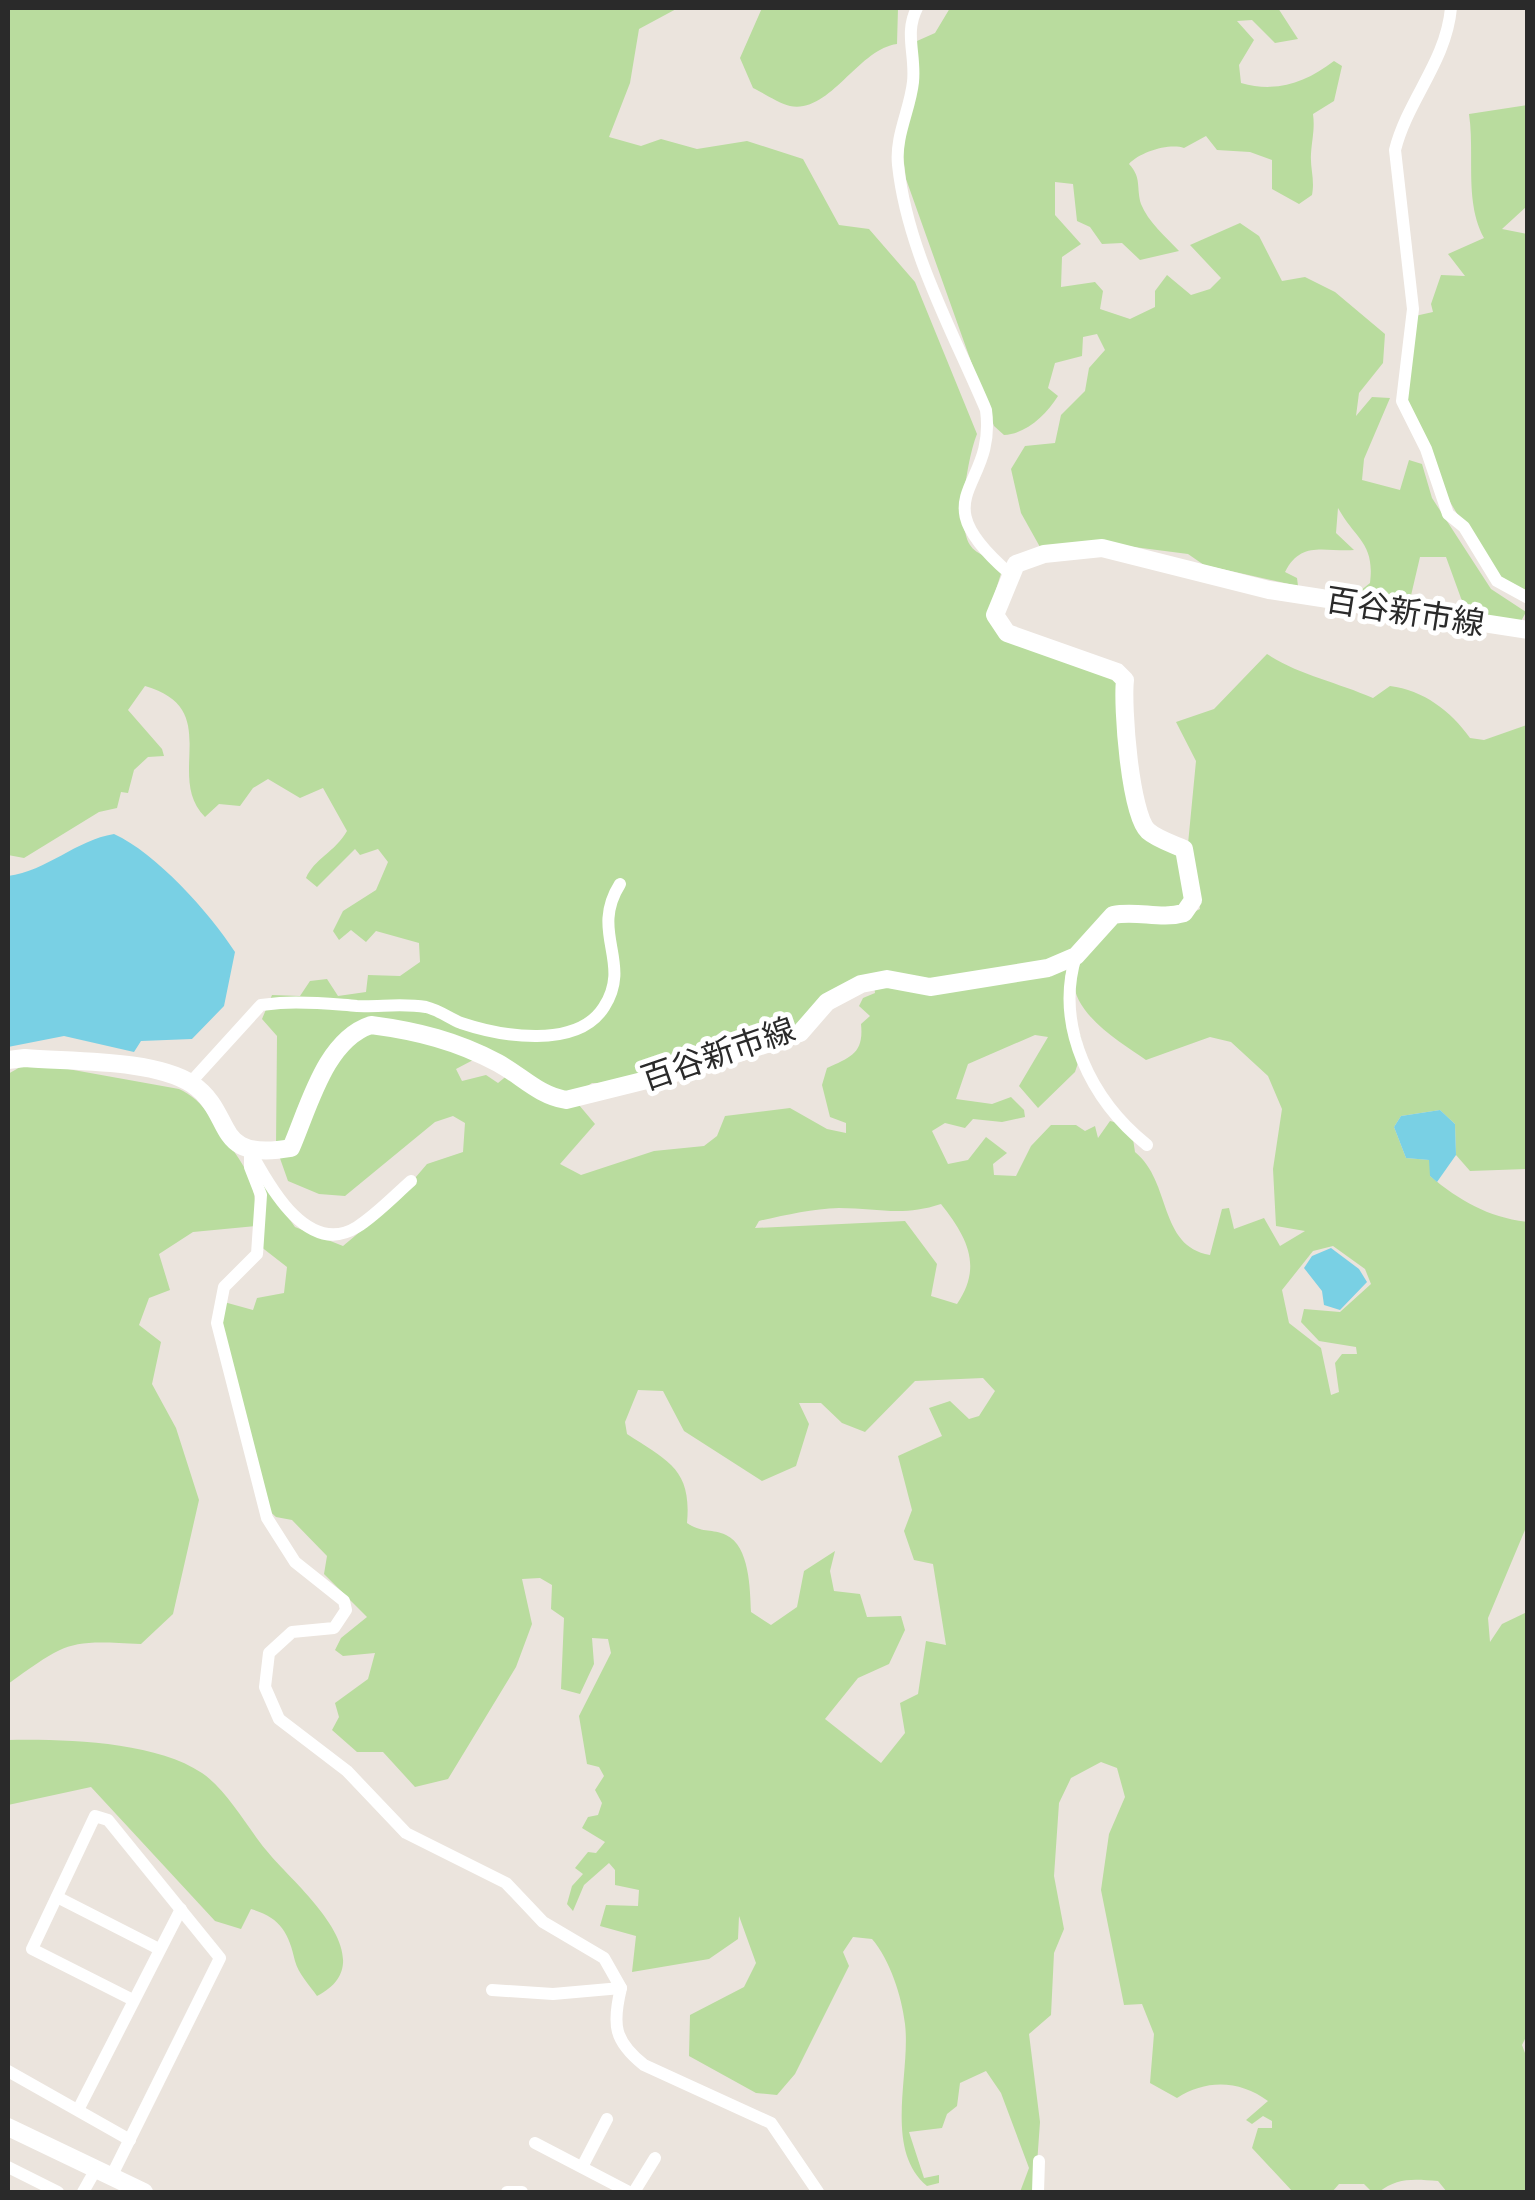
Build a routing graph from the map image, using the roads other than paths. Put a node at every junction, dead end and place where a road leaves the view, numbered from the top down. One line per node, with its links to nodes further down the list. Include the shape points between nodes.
1 (917, 8): 3 (street, via 909,23 914,80 898,164 922,256 986,410 989,433 964,492 964,508 972,535)
2 (1451, 8): 4 (street, via 1438,62 1396,150 1413,310 1402,401 1448,514 1464,527 1497,581)
3 (1009, 572): 5 (main road, 百谷新市線, via 1044,554 1102,548 1268,590); 7 (main road, via 995,614 998,626 1125,680 1127,749 1140,818 1148,830 1184,849 1192,900 1184,913 1164,919 1113,914)
4 (1528, 598)
5 (1528, 630)
6 (620, 884): 9 (street, via 605,919 614,991 601,1012 566,1031 499,1032 400,1004 280,1002 261,1005)
7 (1076, 956): 10 (street, via 1070,989 1085,1074 1123,1126); 11 (main road, 百谷新市線, via 1048,968 965,983 861,984 828,1002 800,1033 566,1100 546,1096 446,1038 371,1025 341,1042 328,1060 290,1148 259,1154)
8 (8, 1060): 9 (main road, via 154,1070)
9 (190, 1083): 11 (main road, via 223,1129)
10 (1146, 1145)
11 (250, 1149): 12 (street, via 293,1218 327,1233 358,1227); 16 (street, via 262,1196 257,1254 224,1287 217,1324 267,1518 295,1562 344,1601 346,1610 334,1628 292,1632 278,1642 265,1669 268,1702 406,1833 506,1884 542,1922 604,1958)
12 (411, 1181)
13 (57, 1897): 14 (street, via 95,1816 108,1820); 15 (street); 18 (street, via 32,1950)
14 (180, 1909): 15 (street); 23 (street, via 220,1958)
15 (160, 1949): 18 (street)
16 (621, 1988): 17 (street); 36 (street, via 614,2023 627,2051 660,2074 771,2123)
17 (492, 1990)
18 (133, 2000): 20 (street)
19 (8, 2071): 20 (street)
20 (79, 2108): 23 (street)
21 (607, 2119): 28 (street)
22 (8, 2128): 29 (main road)
23 (130, 2140): 29 (street)
24 (534, 2143): 28 (street)
25 (654, 2158): 35 (street)
26 (1039, 2161): 37 (street)
27 (8, 2167): 30 (street)
28 (582, 2167): 35 (street)
29 (104, 2173): 31 (street); 32 (main road)
30 (58, 2192)
31 (83, 2192)
32 (144, 2192)
33 (508, 2192): 34 (street)
34 (522, 2192)
35 (631, 2192)
36 (818, 2192)
37 (1038, 2192)

